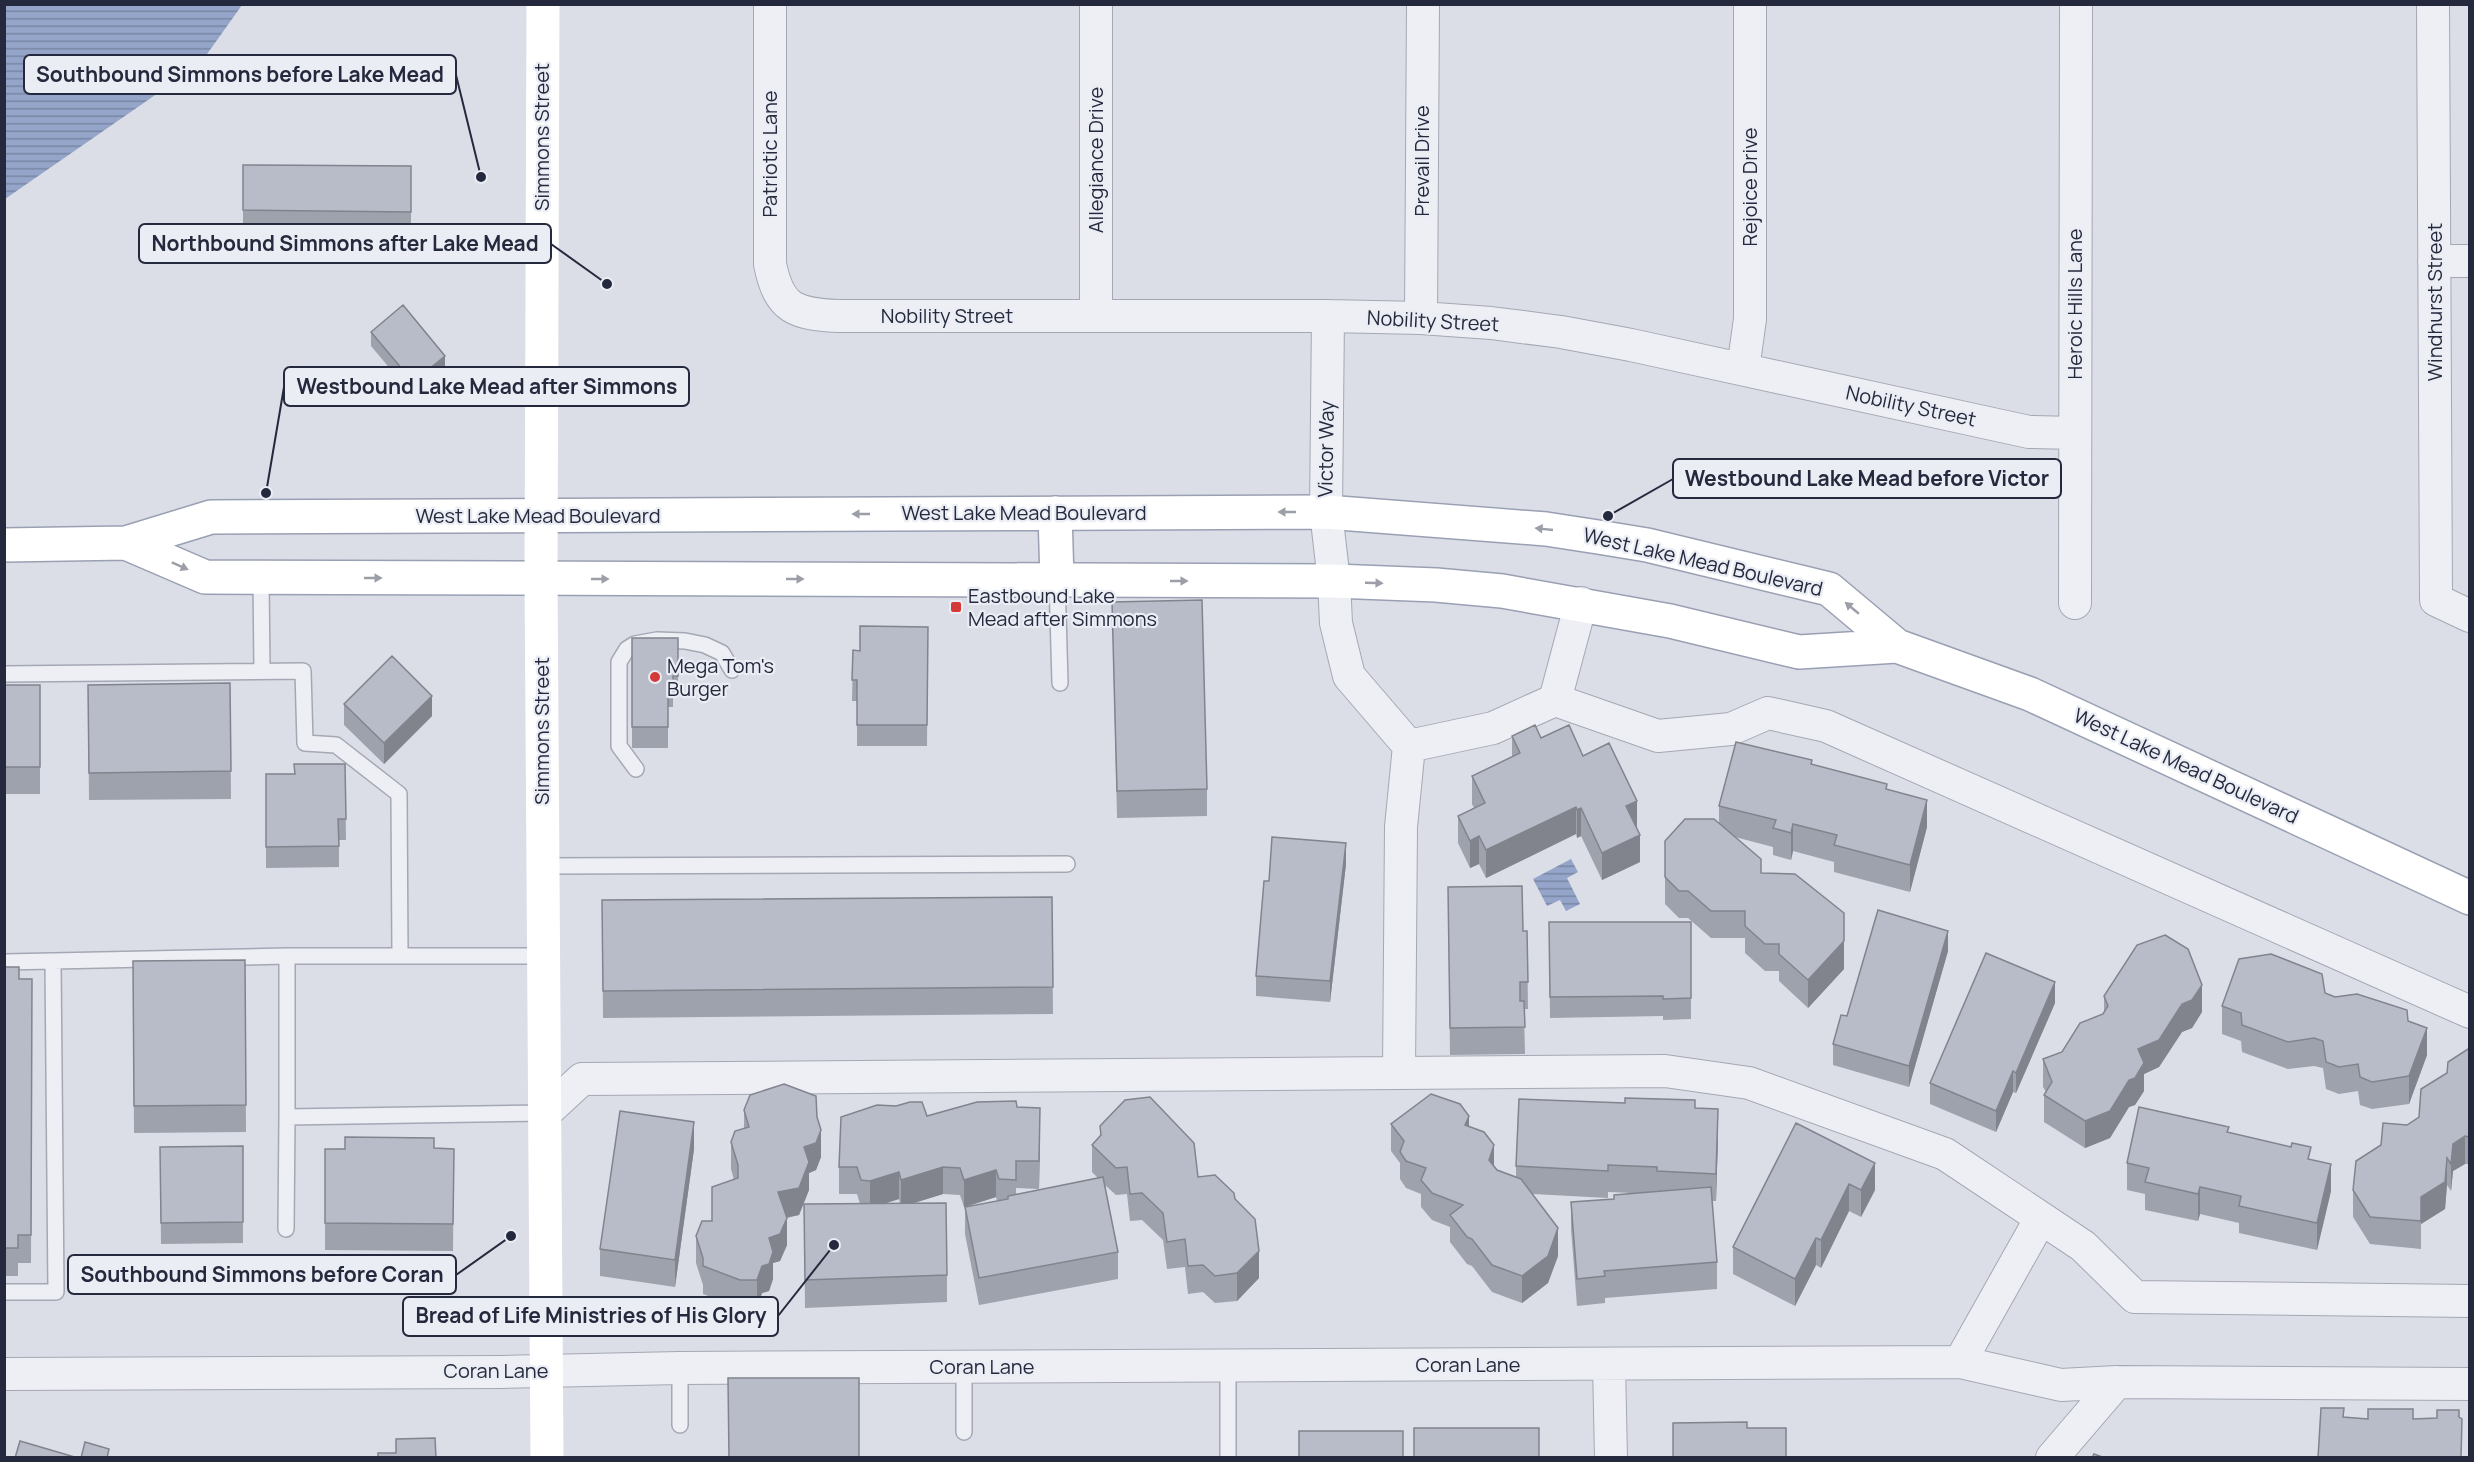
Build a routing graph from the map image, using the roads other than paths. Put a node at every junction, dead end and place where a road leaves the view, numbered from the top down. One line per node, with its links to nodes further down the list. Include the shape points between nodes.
1 (543, 4): 18 (main road, Simmons Street)
2 (770, 4): 10 (street, Patriotic Lane, via 770,250 773,279)
3 (1096, 4): 11 (street, Allegiance Drive)
4 (1423, 4): 13 (street, Prevail Drive)
5 (1750, 4): 14 (street, Rejoice Drive, via 1750,319)
6 (2076, 4): 15 (street, Heroic Hills Lane)
7 (2433, 4): 8 (street, Windhurst Street)
8 (2434, 261): 9 (street); 27 (street, Windhurst Street, via 2436,600)
9 (2469, 261)
10 (783, 302): 11 (street, Nobility Street, via 809,313 838,316)
11 (1096, 316): 12 (street, Nobility Street)
12 (1328, 316): 13 (street, Nobility Street); 16 (street, Victor Way)
13 (1421, 318): 14 (street, Nobility Street, via 1561,332)
14 (1743, 369): 15 (street, Nobility Street, via 2029,432)
15 (2074, 433): 26 (street, Heroic Hills Lane)
16 (1326, 512): 17 (main road, West Lake Mead Boulevard, one-way to 17); 24 (street, Victor Way); 28 (main road, West Lake Mead Boulevard, one-way to 16, via 1829,589 1647,545 1546,529)
17 (1055, 513): 18 (main road, West Lake Mead Boulevard, one-way to 18); 23 (main road)
18 (541, 517): 19 (main road, West Lake Mead Boulevard, via 211,517); 22 (main road, Simmons Street)
19 (126, 543): 20 (main road, West Lake Mead Boulevard); 21 (main road, West Lake Mead Boulevard, one-way to 21, via 205,577)
20 (4, 545)
21 (261, 578): 22 (main road, West Lake Mead Boulevard, one-way to 22); 30 (lane)
22 (541, 578): 23 (main road, West Lake Mead Boulevard, one-way to 23); 37 (main road, Simmons Street)
23 (1057, 580): 24 (main road, West Lake Mead Boulevard, one-way to 24); 32 (lane)
24 (1334, 581): 25 (main road, West Lake Mead Boulevard, one-way to 25, via 1436,585); 34 (street, Victor Way, via 1336,623 1349,676)
25 (1581, 603): 28 (main road, West Lake Mead Boulevard, via 1799,652); 33 (street)
26 (2075, 603)
27 (2469, 616)
28 (1897, 646): 38 (main road, West Lake Mead Boulevard, via 2030,694)
29 (732, 670): 35 (lane, via 722,653 685,641 657,640 634,644 627,650 619,662 619,746)
30 (262, 671): 31 (lane); 40 (lane, via 303,671 305,743 336,745 399,794)
31 (4, 674)
32 (1060, 683)
33 (1555, 700): 34 (street, via 1492,728); 44 (street, via 1658,736 1731,729 1768,713 1826,726)
34 (1409, 746): 45 (street, via 1401,827)
35 (636, 769)
36 (1067, 864): 37 (lane)
37 (543, 866): 41 (main road, Simmons Street)
38 (2469, 898)
39 (287, 956): 40 (lane); 43 (lane); 47 (lane)
40 (400, 956): 41 (lane)
41 (543, 956): 46 (main road, Simmons Street)
42 (4, 962): 43 (lane)
43 (53, 962): 50 (lane, via 56,1292)
44 (2469, 1012)
45 (1399, 1073): 46 (street, via 582,1079); 48 (street, via 1665,1071 1749,1083 1945,1154)
46 (545, 1113): 47 (lane); 57 (main road, Simmons Street)
47 (287, 1117): 49 (lane)
48 (2041, 1218): 51 (street, via 2083,1246 2135,1297); 52 (street)
49 (286, 1229)
50 (4, 1292)
51 (2469, 1301)
52 (1960, 1362): 53 (street, Coran Lane); 59 (street, Coran Lane, via 2061,1385)
53 (1609, 1364): 54 (street, Coran Lane); 65 (street)
54 (1228, 1367): 56 (street, Coran Lane); 64 (lane)
55 (680, 1368): 56 (street, Coran Lane); 57 (street, Coran Lane); 61 (lane)
56 (964, 1368): 62 (lane)
57 (546, 1371): 58 (street, Coran Lane); 63 (main road, Simmons Street)
58 (4, 1374)
59 (2117, 1382): 60 (street, Coran Lane); 66 (street)
60 (2469, 1384)
61 (681, 1425)
62 (964, 1432)
63 (547, 1458)
64 (1228, 1458)
65 (1611, 1458)
66 (2052, 1458)

